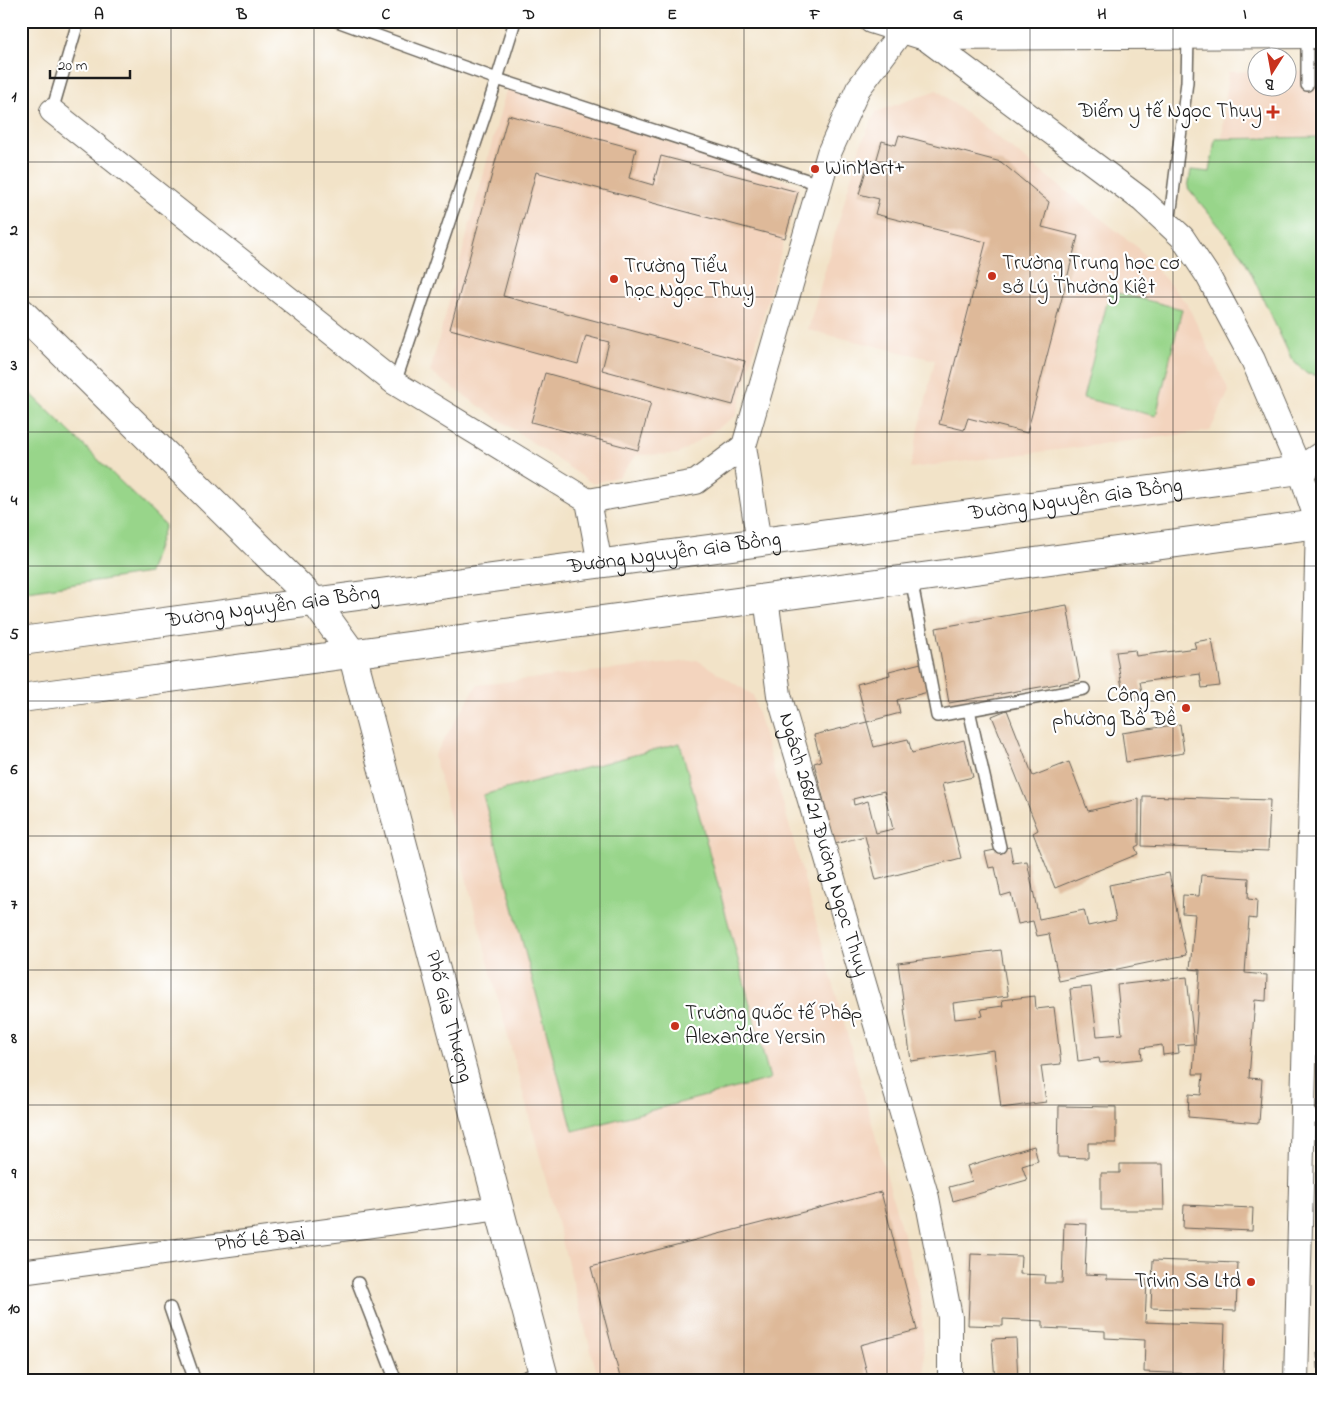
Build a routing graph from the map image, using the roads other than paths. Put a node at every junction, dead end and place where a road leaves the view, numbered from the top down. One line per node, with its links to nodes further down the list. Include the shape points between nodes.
1 (76, 21): 11 (lane)
2 (337, 21): 9 (lane)
3 (515, 21): 9 (lane)
4 (870, 21): 5 (street)
5 (901, 27): 8 (street); 12 (street, via 858,90 841,123)
6 (1188, 36): 7 (street); 8 (street); 13 (lane, via 1187,82)
7 (1315, 36): 10 (lane)
8 (925, 38): 13 (street, via 1142,200)
9 (497, 79): 12 (lane); 15 (lane)
10 (1307, 85)
11 (52, 111): 15 (street)
12 (820, 184): 16 (street)
13 (1169, 225): 18 (street, via 1182,237 1208,276 1253,360)
14 (21, 312): 25 (main road)
15 (395, 383): 19 (street)
16 (744, 446): 19 (street, via 696,482); 21 (street)
17 (1323, 455): 18 (main road, Đường Nguyễn Gia Bồng)
18 (1300, 470): 20 (street); 21 (main road, Đường Nguyễn Gia Bồng)
19 (588, 500): 22 (street)
20 (1320, 522): 23 (main road); 32 (street)
21 (758, 543): 22 (main road, Đường Nguyễn Gia Bồng)
22 (600, 564): 25 (main road, Đường Nguyễn Gia Bồng)
23 (911, 578): 24 (main road); 30 (lane, via 937,716)
24 (766, 598): 27 (main road); 41 (street, Ngách 268/21 Đường Ngọc Thụy, via 779,695 927,1198 950,1317)
25 (315, 602): 26 (main road, Đường Nguyễn Gia Bồng); 27 (main road)
26 (21, 641)
27 (352, 653): 29 (main road); 33 (main road, Phố Gia Thượng)
28 (1084, 689): 30 (lane)
29 (21, 698)
30 (969, 710): 31 (lane)
31 (1000, 847)
32 (1313, 1117): 42 (street)
33 (499, 1208): 34 (street, Phố Lê Đại); 37 (main road, Phố Gia Thượng)
34 (21, 1272)
35 (358, 1283): 39 (lane)
36 (170, 1308): 38 (lane)
37 (544, 1376): 40 (lane)
38 (195, 1381)
39 (396, 1381)
40 (516, 1381)
41 (950, 1381)
42 (1296, 1381)

